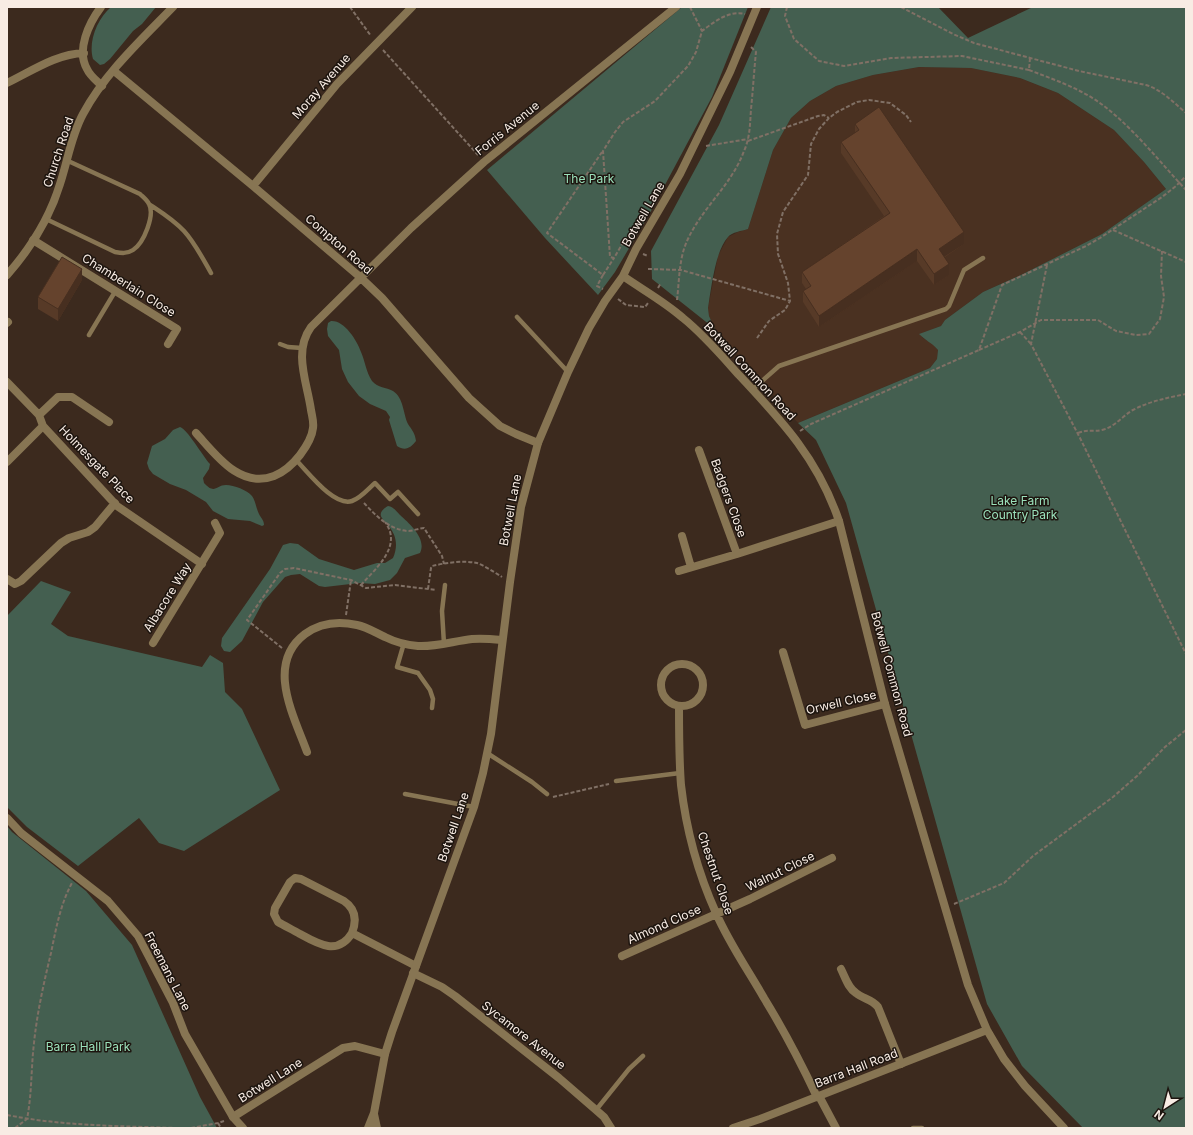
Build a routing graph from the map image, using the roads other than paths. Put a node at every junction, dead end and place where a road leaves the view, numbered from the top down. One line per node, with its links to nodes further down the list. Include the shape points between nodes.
1 (101, 7): 6 (street, via 88,28)
2 (173, 7): 7 (street, Church Road)
3 (412, 7): 11 (street, Moray Avenue, via 332,90)
4 (676, 7): 19 (street, Forris Avenue, via 484,162)
5 (757, 7): 18 (street, Botwell Lane, via 722,89 680,174)
6 (84, 52): 8 (street, via 59,57); 9 (street, via 87,70)
7 (114, 71): 9 (street, Church Road); 11 (street, Compton Road)
8 (7, 83)
9 (102, 86): 10 (street, Church Road, via 79,122)
10 (66, 160): 12 (lane, via 140,194); 13 (street, Church Road, via 60,184)
11 (253, 186): 19 (street, Compton Road)
12 (149, 204): 13 (lane, via 151,217 145,233 134,250 128,253 115,252); 16 (lane, via 184,231)
13 (46, 219): 14 (street, Church Road)
14 (33, 240): 17 (street, Church Road); 20 (street, Chamberlain Close)
15 (983, 258): 28 (lane, via 964,270 946,309 779,366)
16 (211, 273)
17 (7, 275)
18 (623, 276): 26 (street, Botwell Lane, via 589,328); 28 (street, Botwell Common Road, via 675,311 696,329)
19 (360, 277): 25 (street, Forris Avenue, via 311,327); 33 (street, Compton Road, via 485,414 507,430)
20 (116, 290): 22 (lane); 23 (street, Chamberlain Close, via 177,328)
21 (517, 317): 26 (lane)
22 (89, 335)
23 (168, 344)
24 (280, 344): 25 (lane, via 288,348)
25 (302, 348): 35 (street, via 313,427 308,443)
26 (568, 372): 33 (street, Botwell Lane)
27 (7, 382): 29 (street, Holmesgate Place)
28 (752, 390): 39 (street, Botwell Common Road, via 808,456 822,479)
29 (39, 415): 30 (street, via 58,397 72,397); 31 (street, Holmesgate Place)
30 (109, 422)
31 (43, 426): 36 (street); 37 (street, Holmesgate Place)
32 (196, 433): 35 (street, via 224,463 244,476 260,479 272,477)
33 (538, 443): 48 (street, Botwell Lane, via 521,507)
34 (699, 450): 42 (street, Badgers Close)
35 (296, 460): 38 (lane, via 335,498 343,502 358,498 375,483 390,499 398,492)
36 (7, 462)
37 (115, 503): 43 (street, Holmesgate Place); 46 (street, via 95,527 61,543 21,581 15,584)
38 (418, 514)
39 (839, 521): 42 (street, Badgers Close); 53 (street, Botwell Common Road)
40 (214, 523): 43 (street, Albacore Way, via 220,533)
41 (682, 536): 44 (street)
42 (738, 554): 44 (street, Badgers Close)
43 (202, 564): 49 (street, Albacore Way)
44 (691, 567): 45 (street, Badgers Close)
45 (679, 571)
46 (7, 579)
47 (445, 585): 51 (lane, via 442,611)
48 (502, 640): 51 (street, via 474,639); 57 (street, Botwell Lane)
49 (153, 643)
50 (404, 643): 51 (street, via 418,646); 55 (lane, via 397,667 418,673 430,690); 56 (street, via 359,625 345,624 315,628 298,641 289,653 285,670 285,690)
51 (444, 644)
52 (783, 652): 53 (street, Orwell Close, via 805,725)
53 (885, 704): 70 (street, Botwell Common Road, via 968,985)
54 (679, 706): 54 (street, via 668,702 664,697 661,680 667,670 683,664 697,671 703,685 694,703); 58 (street, Chestnut Close)
55 (432, 708)
56 (307, 752)
57 (488, 753): 61 (lane); 62 (street, Botwell Lane)
58 (680, 773): 59 (lane); 65 (street, Chestnut Close, via 689,830 700,871)
59 (616, 781)
60 (405, 794): 62 (lane)
61 (547, 794)
62 (474, 807): 69 (street, Botwell Lane)
63 (7, 818): 77 (street, Freemans Lane, via 21,833 108,901 138,936 173,1003 184,1034)
64 (832, 858): 65 (street, Walnut Close)
65 (716, 914): 67 (street, Almond Close); 74 (street, Chestnut Close)
66 (352, 933): 66 (street, via 340,945 321,945 278,922 274,911 290,882 295,878 301,878 350,906 356,919); 69 (street, Sycamore Avenue)
67 (622, 956)
68 (840, 968): 73 (street, via 852,990 873,1002 879,1009)
69 (414, 970): 71 (street, Botwell Lane); 75 (street, Sycamore Avenue, via 455,996)
70 (987, 1030): 73 (street, Barra Hall Road); 86 (street, Botwell Common Road, via 1010,1068)
71 (386, 1054): 76 (street, Botwell Lane); 77 (street, Botwell Lane, via 355,1046 343,1048)
72 (643, 1056): 75 (lane, via 629,1069)
73 (901, 1064): 74 (street, Barra Hall Road)
74 (818, 1096): 82 (street, Barra Hall Road); 83 (street, Chestnut Close)
75 (596, 1110): 81 (street, Sycamore Avenue)
76 (374, 1113): 79 (street, Botwell Lane); 80 (street, Botwell Lane)
77 (233, 1117): 78 (street, Freemans Lane)
78 (243, 1128)
79 (368, 1128)
80 (377, 1128)
81 (611, 1128)
82 (734, 1128)
83 (836, 1128)
84 (913, 1128): 85 (lane)
85 (922, 1128)
86 (1064, 1128)

